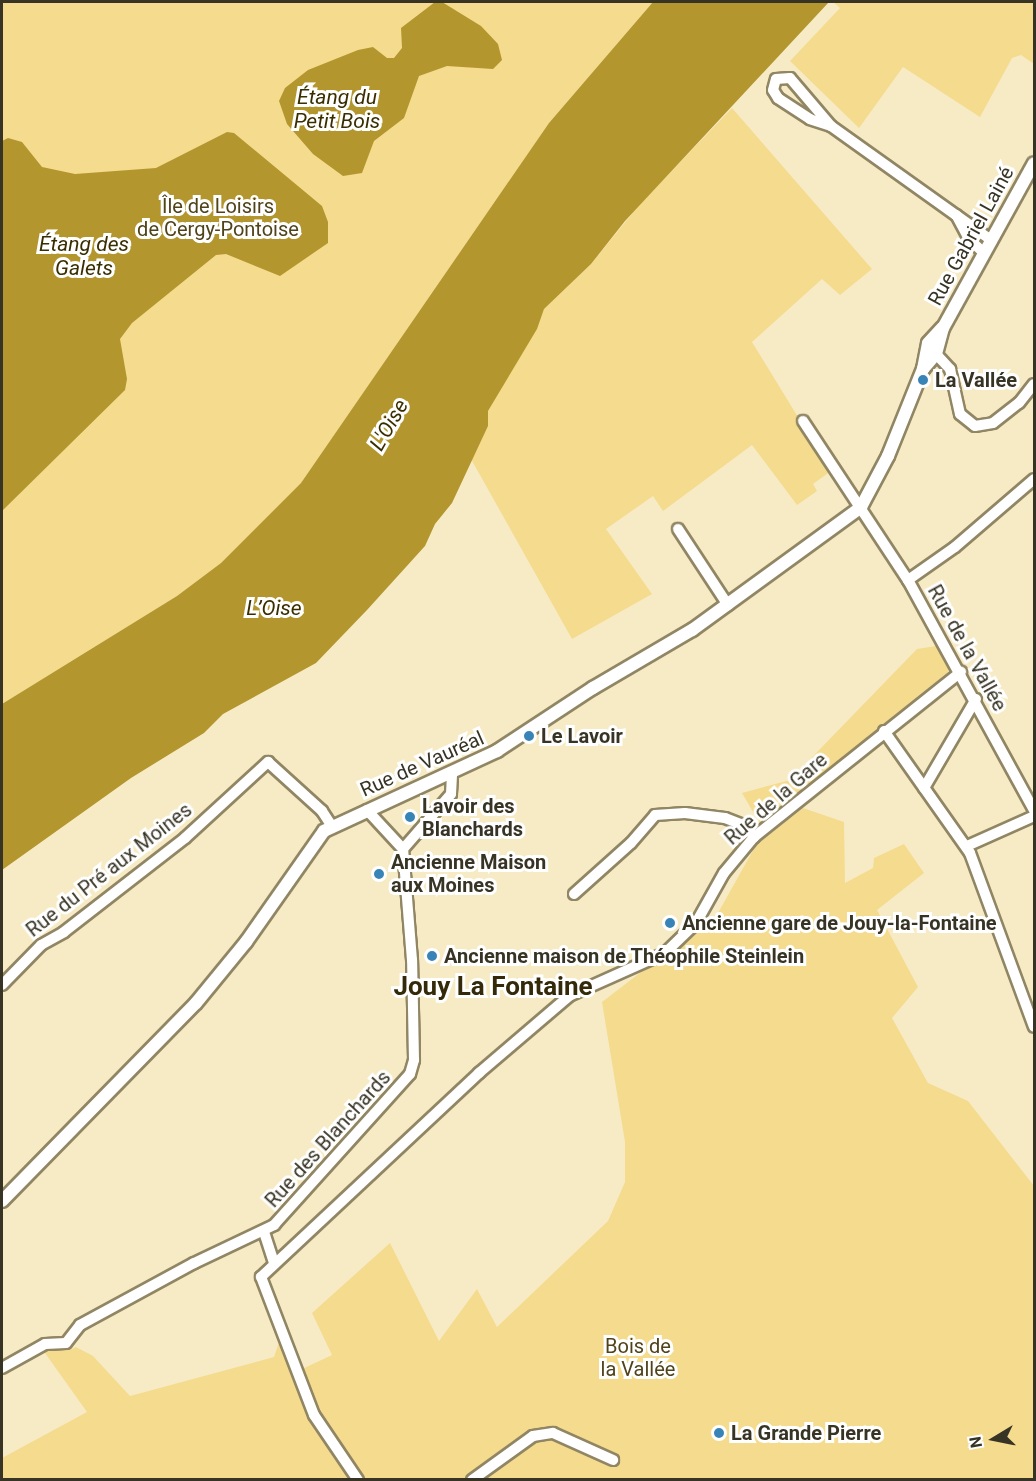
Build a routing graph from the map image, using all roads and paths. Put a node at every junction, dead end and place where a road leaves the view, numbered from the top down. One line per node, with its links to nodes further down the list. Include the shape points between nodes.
1 (831, 126): 1 (street, via 790,78 776,79 774,90 778,98 810,119); 3 (street)
2 (1035, 163): 4 (street, Rue Gabriel Lainé)
3 (956, 215): 4 (street); 5 (street, via 969,239)
4 (991, 240): 5 (street, Rue Gabriel Lainé)
5 (984, 253): 6 (street, Rue Gabriel Lainé)
6 (943, 328): 7 (street, Rue Gabriel Lainé); 8 (street, Rue Gabriel Lainé, via 927,343)
7 (936, 354): 8 (street, Rue Gabriel Lainé); 9 (street, via 950,369 960,414 975,426 993,423 1019,403)
8 (923, 369): 12 (street, Rue Gabriel Lainé, via 888,456)
9 (1035, 384)
10 (803, 421): 12 (street, Rue de la Vallée)
11 (1034, 478): 14 (street, via 955,547)
12 (861, 507): 14 (street, Rue de la Vallée); 15 (street, Rue de Vauréal)
13 (678, 529): 15 (street)
14 (908, 580): 16 (street, Rue de la Vallée)
15 (728, 605): 19 (street, Rue de Vauréal, via 498,751)
16 (961, 672): 17 (street, Rue de la Vallée); 18 (street, Rue de la Gare)
17 (976, 699): 20 (street); 22 (street, Rue de la Vallée)
18 (884, 731): 20 (street); 25 (street, Rue de la Gare)
19 (452, 772): 21 (street, Rue de Vauréal); 27 (street, via 451,794)
20 (924, 788): 26 (street)
21 (367, 810): 24 (street, Rue de Vauréal); 27 (street)
22 (1035, 810)
23 (1035, 816): 26 (street)
24 (331, 825): 29 (street, Rue du Pré aux Moines, via 322,811 268,762 185,838 64,932 41,945); 31 (street, via 196,1003)
25 (754, 837): 28 (street, via 746,826 725,818 655,814 631,843); 33 (street, Rue de la Gare, via 724,873 696,923 665,953 569,996 479,1073)
26 (967, 846): 30 (street)
27 (404, 849): 32 (street, Rue des Blanchards, via 413,1066 299,1201)
28 (574, 894)
29 (2, 985)
30 (1035, 1027)
31 (2, 1202)
32 (264, 1232): 33 (street, Rue des Blanchards); 34 (street, Rue des Blanchards, via 165,1278 80,1325 66,1343 45,1344)
33 (274, 1263): 36 (street, Rue de la Gare, via 261,1277 314,1415)
34 (2, 1368)
35 (613, 1460): 37 (street, via 553,1432 533,1436)
36 (358, 1479)
37 (472, 1479)

